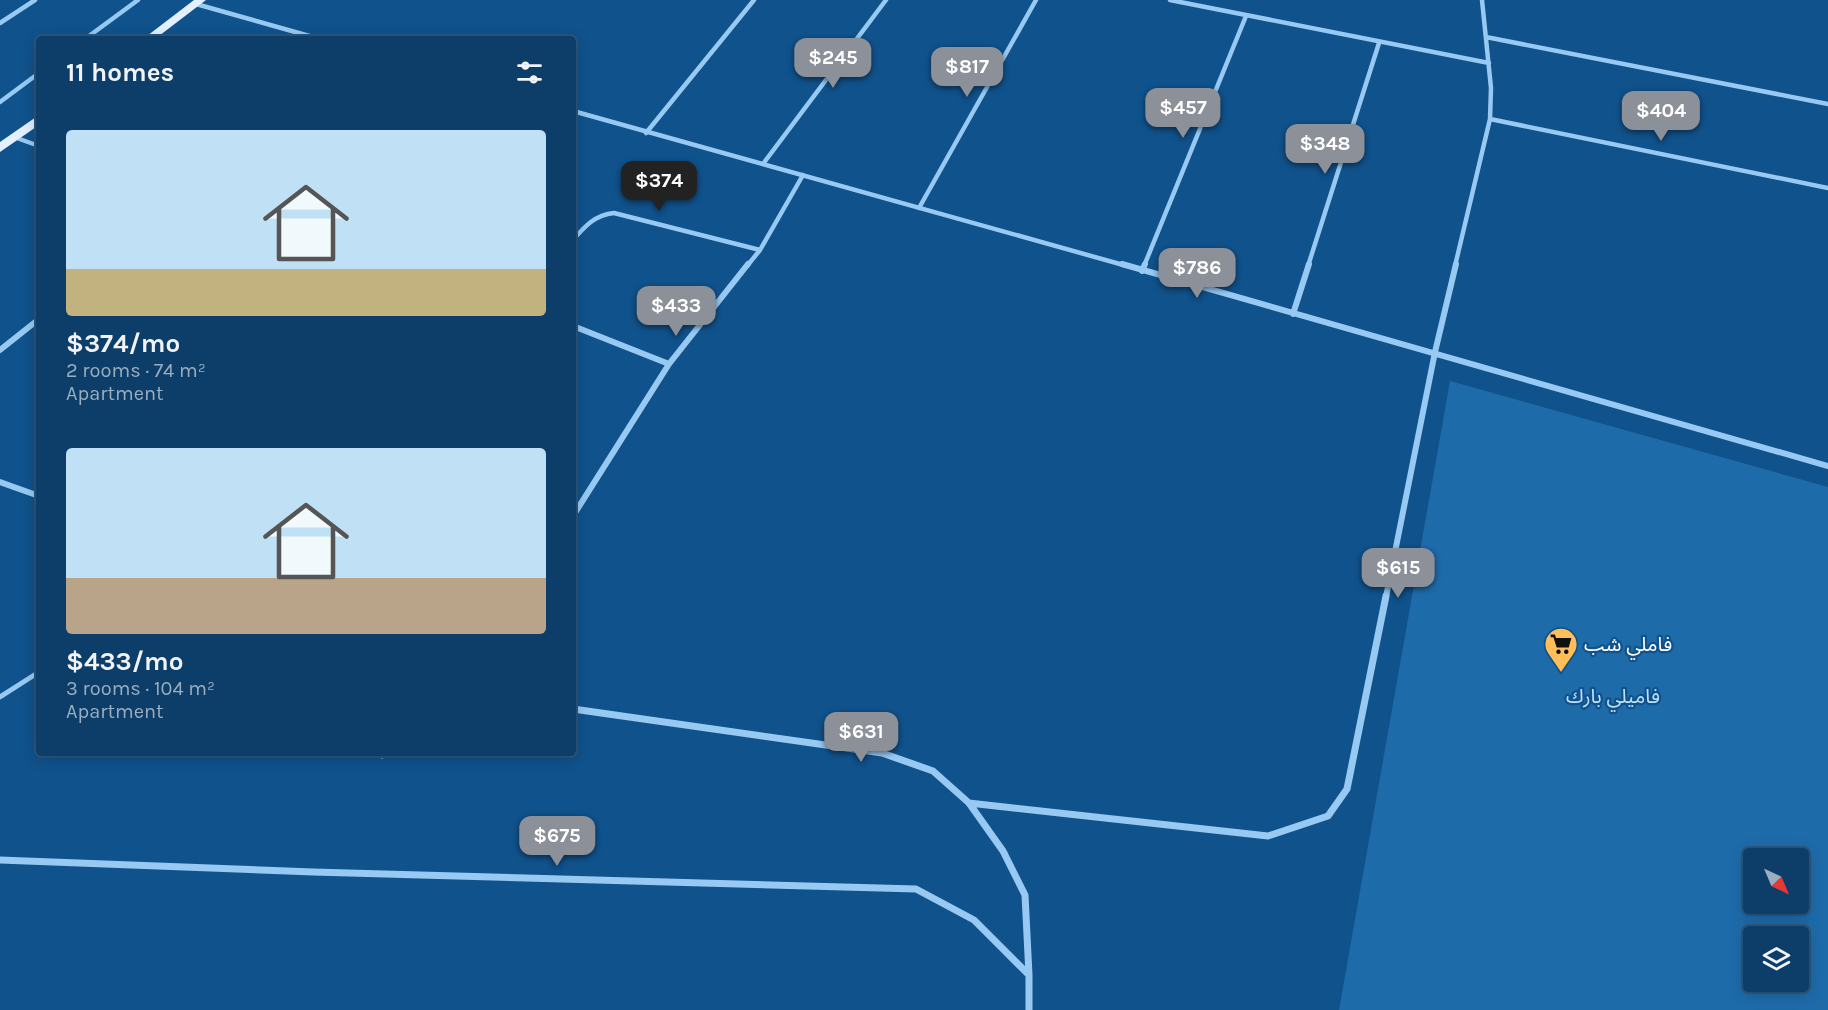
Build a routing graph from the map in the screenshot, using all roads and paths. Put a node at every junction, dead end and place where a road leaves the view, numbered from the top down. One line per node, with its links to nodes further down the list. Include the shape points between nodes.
1 (35, 0): 10 (street)
2 (138, 0): 11 (street)
3 (754, 0): 23 (street)
4 (886, 0): 27 (street)
5 (1036, 0): 30 (street)
6 (1170, 0): 9 (street)
7 (1482, 0): 14 (street)
8 (198, 2): 12 (main road); 13 (street)
9 (1246, 16): 15 (street); 33 (street)
10 (0, 23)
11 (89, 36)
12 (152, 36)
13 (310, 36)
14 (1486, 37): 16 (street); 19 (street)
15 (1379, 43): 16 (street); 34 (street)
16 (1489, 63): 21 (street)
17 (36, 75): 18 (street)
18 (0, 102)
19 (1828, 104)
20 (576, 112): 23 (street)
21 (1490, 119): 29 (street); 38 (street)
22 (36, 121): 24 (main road)
23 (646, 133): 27 (street)
24 (14, 137): 25 (street); 26 (main road)
25 (36, 145)
26 (0, 148)
27 (762, 164): 28 (street)
28 (803, 175): 30 (street); 32 (street)
29 (1828, 188)
30 (919, 208): 33 (street)
31 (576, 237): 32 (street, via 594,218 614,213)
32 (760, 250): 39 (street)
33 (1142, 271): 34 (street)
34 (1293, 314): 38 (street)
35 (36, 321): 37 (street)
36 (576, 327): 39 (street)
37 (0, 350)
38 (1435, 352): 40 (street); 47 (street, via 1347,789 1328,816 1268,836)
39 (669, 364): 43 (street)
40 (1828, 466)
41 (0, 482): 42 (street)
42 (36, 495)
43 (576, 511)
44 (36, 674): 45 (lane)
45 (0, 697)
46 (576, 709): 47 (street, via 882,753 933,771)
47 (969, 803): 49 (street, via 1003,851 1025,896)
48 (0, 860): 49 (street, via 916,889 974,920)
49 (1029, 975): 50 (street)
50 (1029, 1010)

